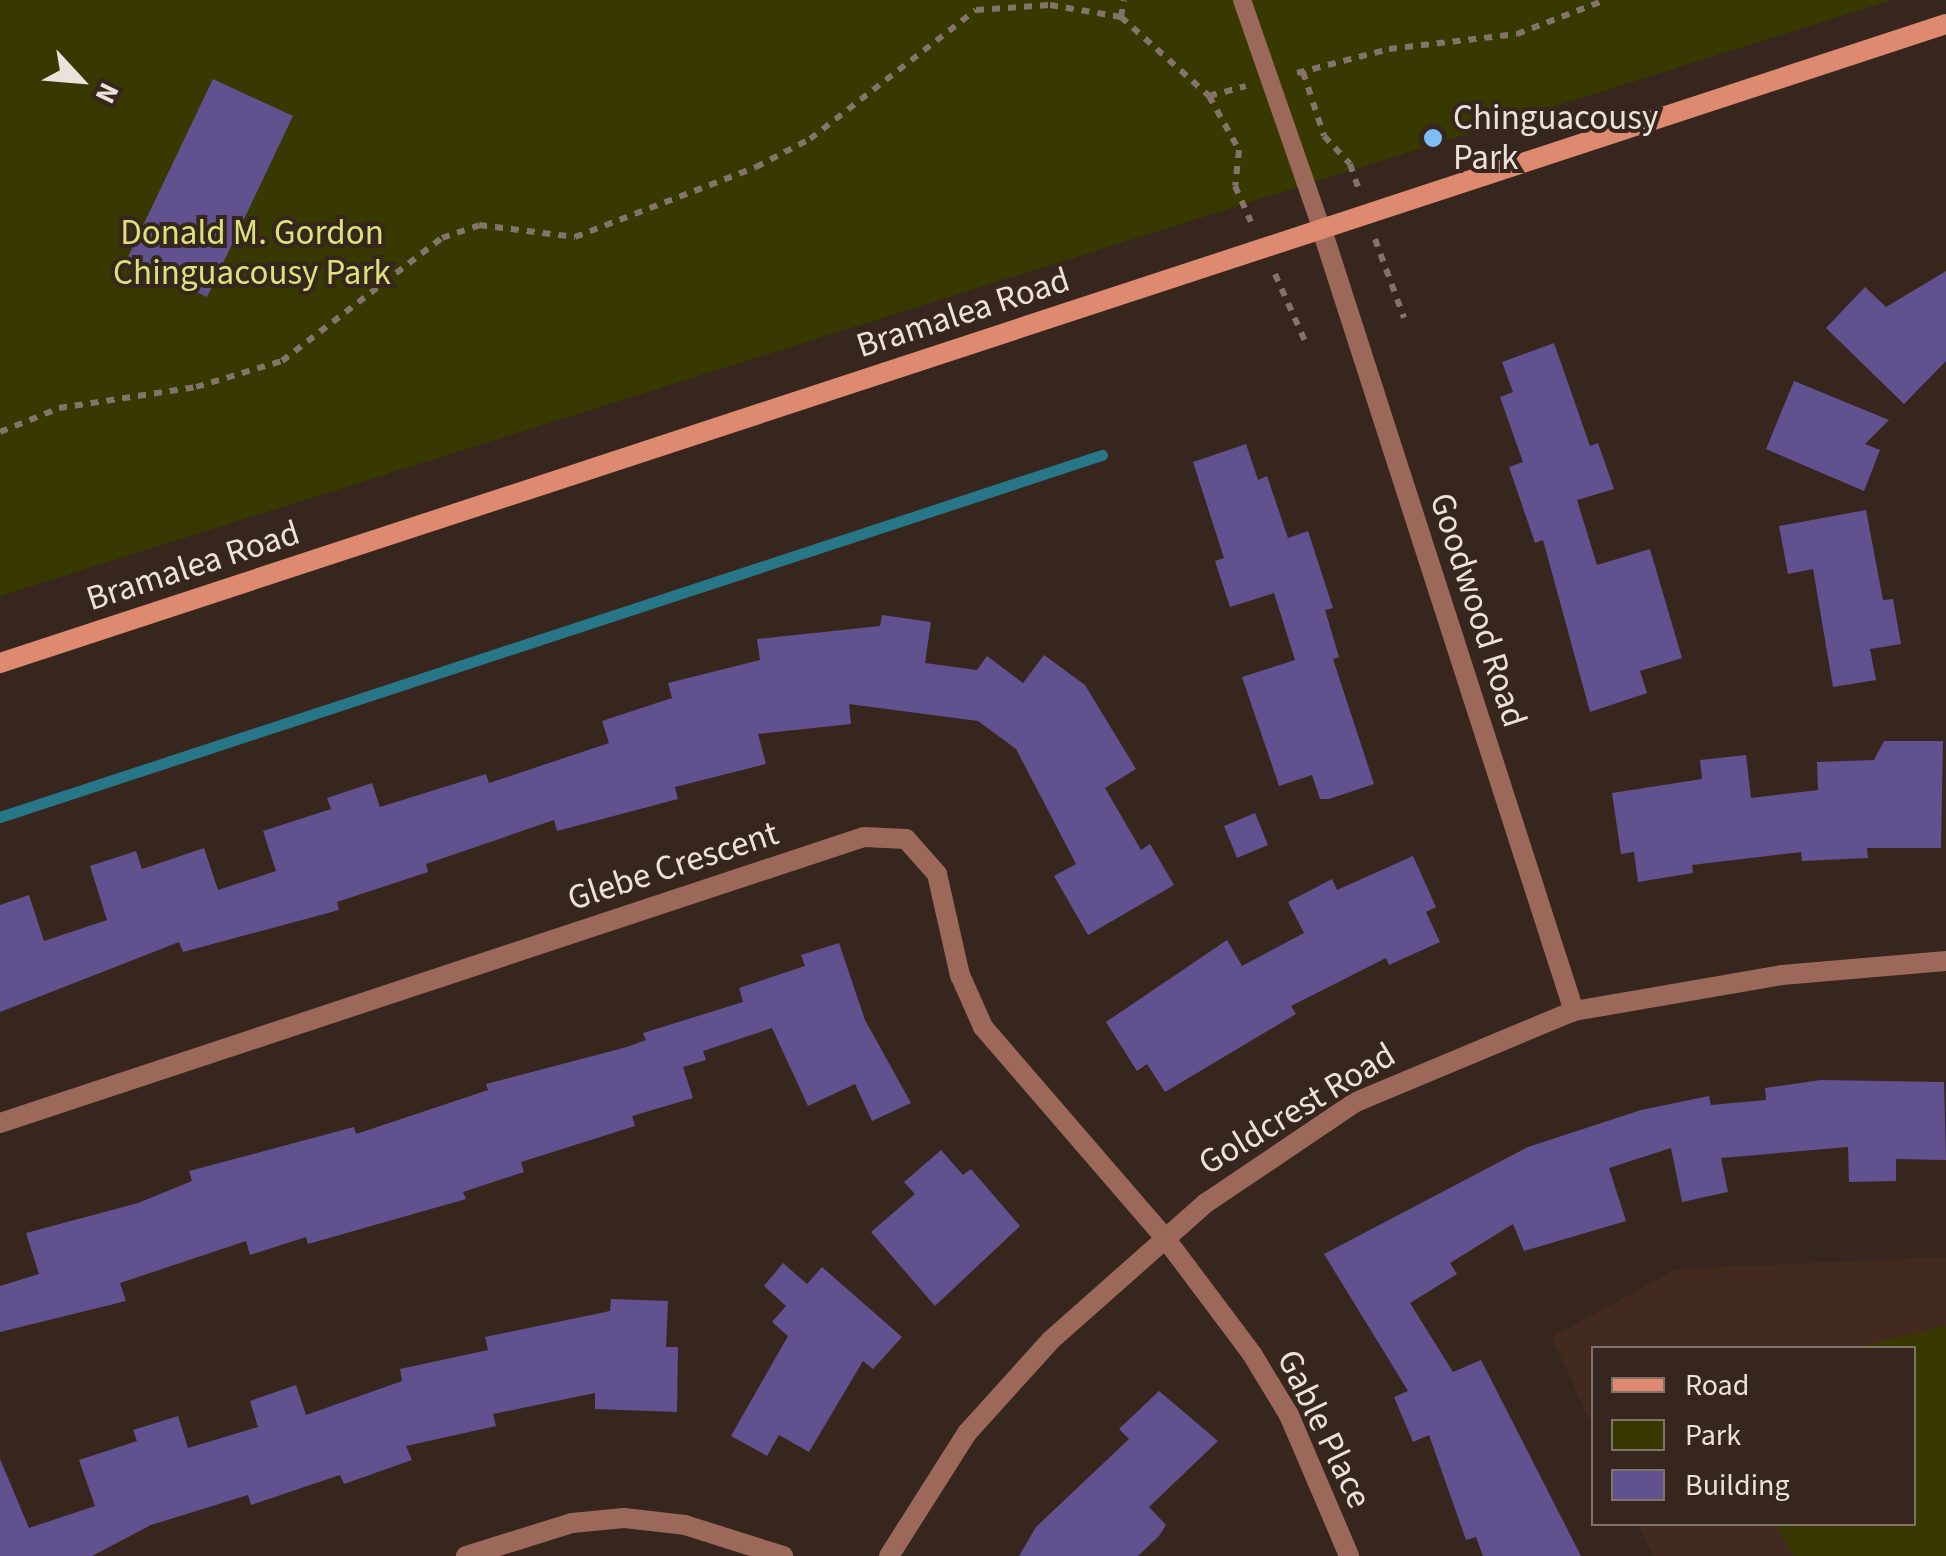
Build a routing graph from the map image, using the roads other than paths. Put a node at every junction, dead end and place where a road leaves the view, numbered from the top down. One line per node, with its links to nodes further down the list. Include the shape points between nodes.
1 (1242, 0): 3 (lane)
2 (1946, 24): 3 (main road, Bramalea Road)
3 (1322, 230): 4 (main road, Bramalea Road); 6 (street, Goodwood Road)
4 (0, 663)
5 (1946, 961): 6 (street, Goldcrest Road, via 1782,974)
6 (1574, 1011): 8 (street, Goldcrest Road, via 1356,1102)
7 (0, 1123): 8 (street, Glebe Crescent, via 886,835 916,844 932,863 960,975 997,1049)
8 (1164, 1238): 11 (street, Goldcrest Road, via 1008,1385 930,1485); 12 (street, Gable Place, via 1289,1415)
9 (466, 1556): 10 (street, via 572,1524 624,1518 685,1525)
10 (783, 1556)
11 (889, 1556)
12 (1349, 1556)

